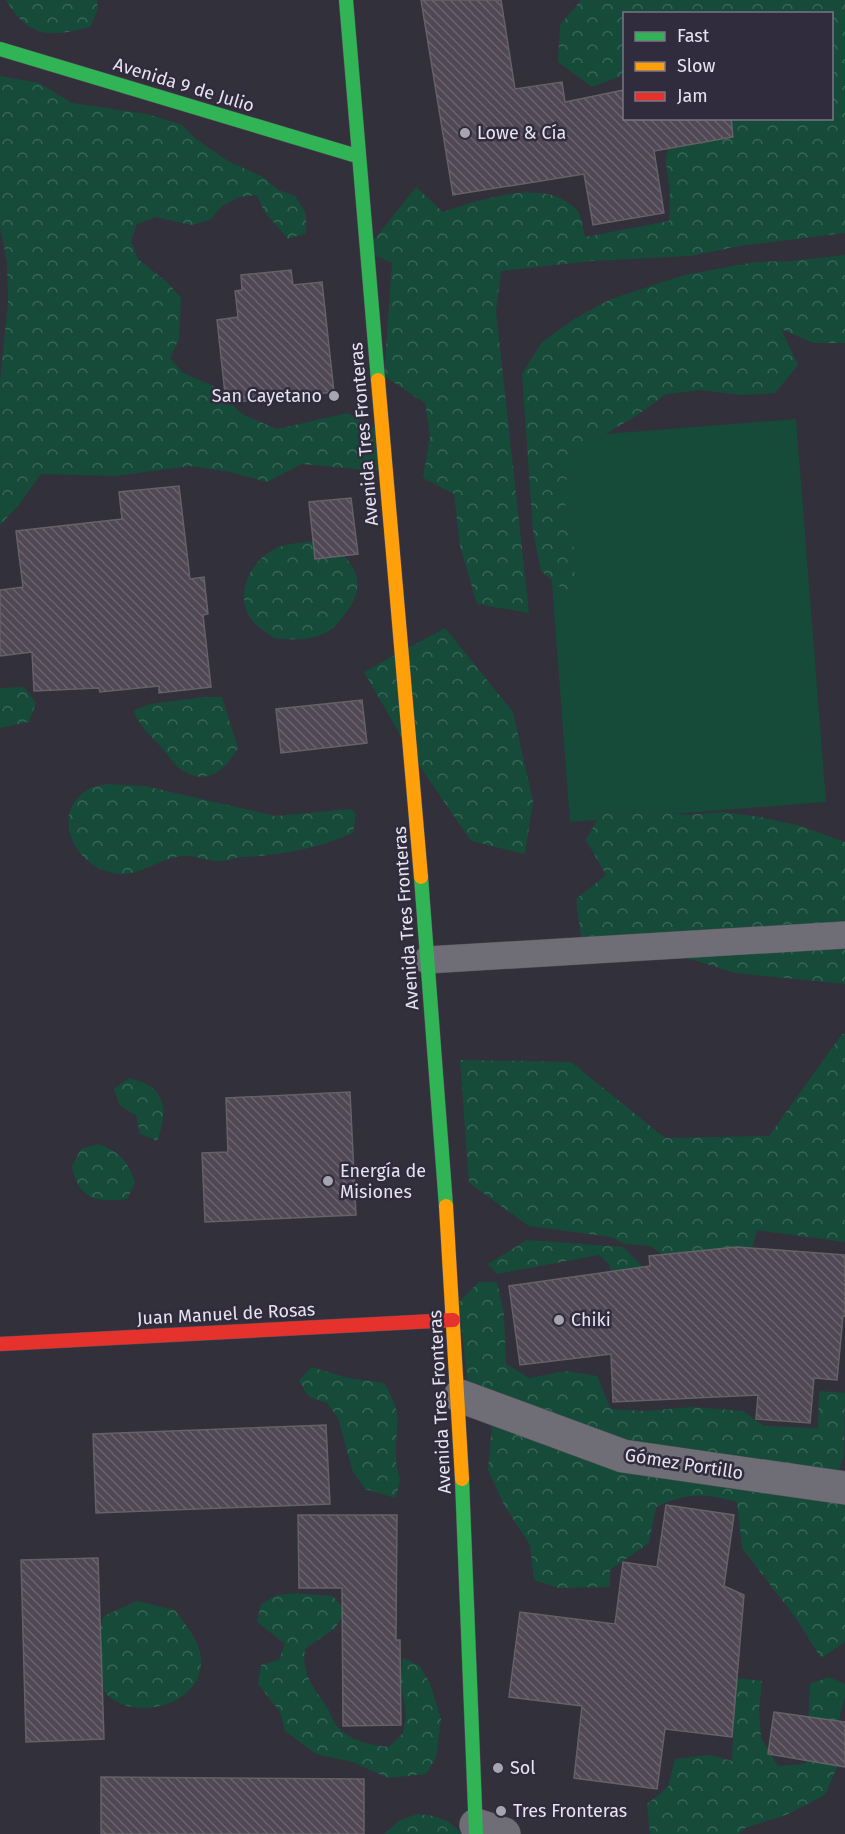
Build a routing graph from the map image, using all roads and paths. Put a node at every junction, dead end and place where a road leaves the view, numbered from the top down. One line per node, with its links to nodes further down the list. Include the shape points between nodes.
1 (346, 0): 3 (main road, Avenida Tres Fronteras)
2 (0, 49): 3 (main road, Avenida 9 de Julio)
3 (357, 156): 5 (main road, Avenida Tres Fronteras)
4 (845, 935): 5 (lane)
5 (427, 960): 6 (main road, Avenida Tres Fronteras)
6 (453, 1320): 7 (main road, Juan Manuel de Rosas); 8 (main road, Avenida Tres Fronteras)
7 (0, 1344)
8 (460, 1396): 9 (street, Gómez Portillo, via 623,1456); 10 (main road, Avenida Tres Fronteras)
9 (845, 1488)
10 (485, 1831)

